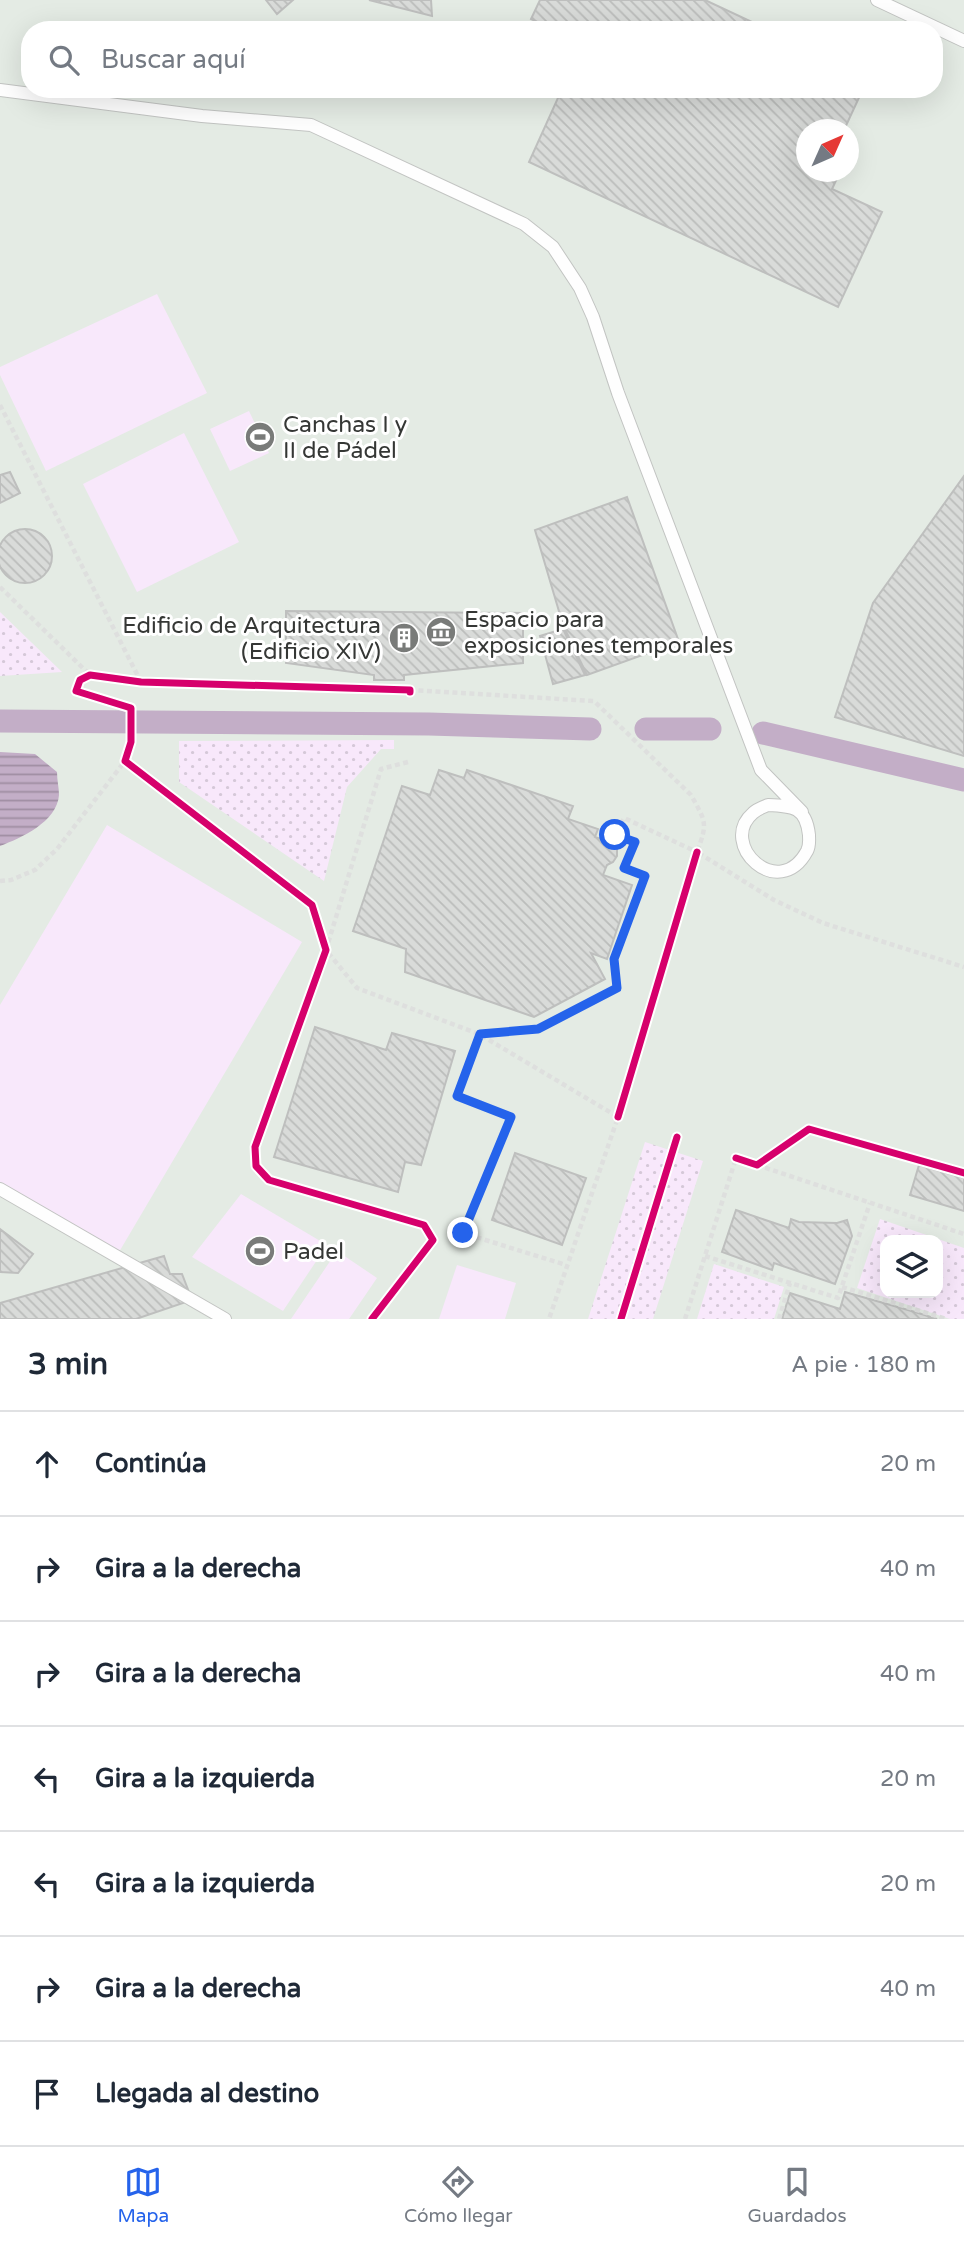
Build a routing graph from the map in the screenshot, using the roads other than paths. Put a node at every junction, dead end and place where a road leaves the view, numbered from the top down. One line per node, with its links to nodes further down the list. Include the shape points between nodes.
1 (877, 0): 2 (lane)
2 (922, 21)
3 (943, 31): 4 (lane)
4 (964, 41)
5 (0, 90): 6 (lane)
6 (21, 93)
7 (62, 98): 8 (lane, via 311,125 524,224 553,247 593,317 761,769)
8 (802, 812): 8 (lane, via 768,804 752,813 743,829 743,846 752,862 768,871 785,871 801,862 810,847)
9 (0, 1189): 10 (lane)
10 (225, 1319)

